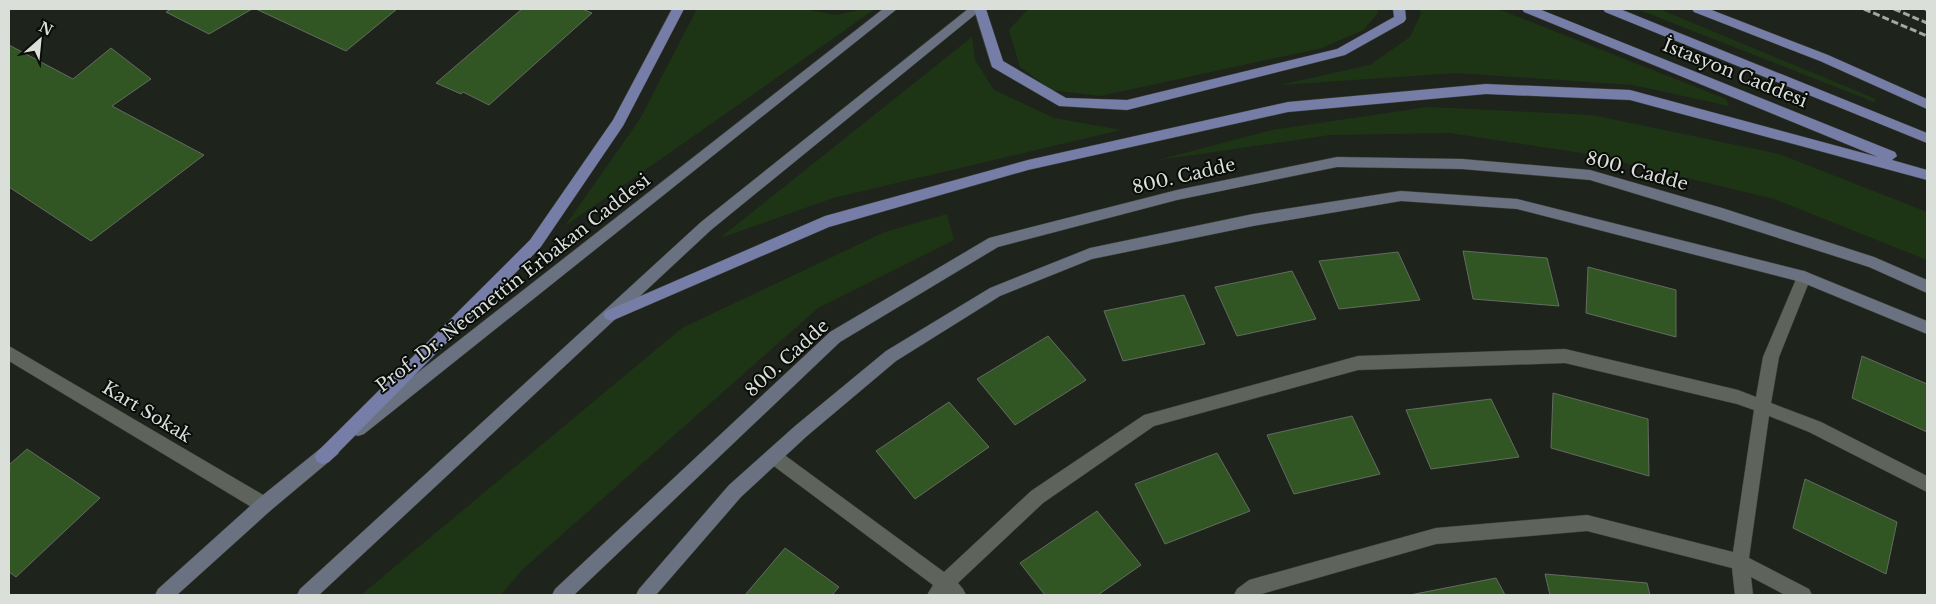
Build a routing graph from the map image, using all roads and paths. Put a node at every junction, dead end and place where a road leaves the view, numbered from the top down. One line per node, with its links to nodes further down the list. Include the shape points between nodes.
1 (678, 9): 19 (main road, via 618,123 535,244)
2 (891, 9): 19 (street, Prof. Dr. Necmettin Erbakan Caddesi)
3 (976, 9): 14 (street, via 706,226)
4 (980, 9): 5 (main road, via 997,64 1064,103 1127,105 1341,52 1400,19)
5 (1399, 9)
6 (1528, 9): 11 (main road, İstasyon Caddesi)
7 (1609, 9): 10 (main road, İstasyon Caddesi)
8 (1698, 9): 9 (main road, via 1824,58)
9 (1927, 104)
10 (1927, 138)
11 (1927, 173): 14 (main road, via 1630,95 1486,89 1288,107 1028,165 825,222)
12 (1804, 277): 15 (street); 17 (street, via 1771,357); 18 (street, via 1517,204 1401,196 1253,220 1090,254 995,292 891,356)
13 (1927, 287): 26 (street, 800. Cadde, via 1874,263 1590,175 1462,164 1337,162 1177,195 994,242 835,337)
14 (611, 315): 25 (street)
15 (1927, 328)
16 (9, 353): 21 (street, Kart Sokak)
17 (1762, 407): 20 (street, via 1815,427); 22 (street); 23 (street, via 1738,397 1564,356 1358,362 1150,420 1037,497)
18 (773, 456): 23 (street); 27 (street, via 735,491)
19 (323, 457): 21 (street, Prof. Dr. Necmettin Erbakan Caddesi)
20 (1927, 484)
21 (264, 505): 24 (street, Prof. Dr. Necmettin Erbakan Caddesi)
22 (1740, 562): 28 (street, via 1587,523 1436,536 1249,589); 29 (street); 30 (street)
23 (946, 591)
24 (164, 595)
25 (306, 595)
26 (562, 595)
27 (645, 595)
28 (1242, 595)
29 (1744, 595)
30 (1803, 595)

